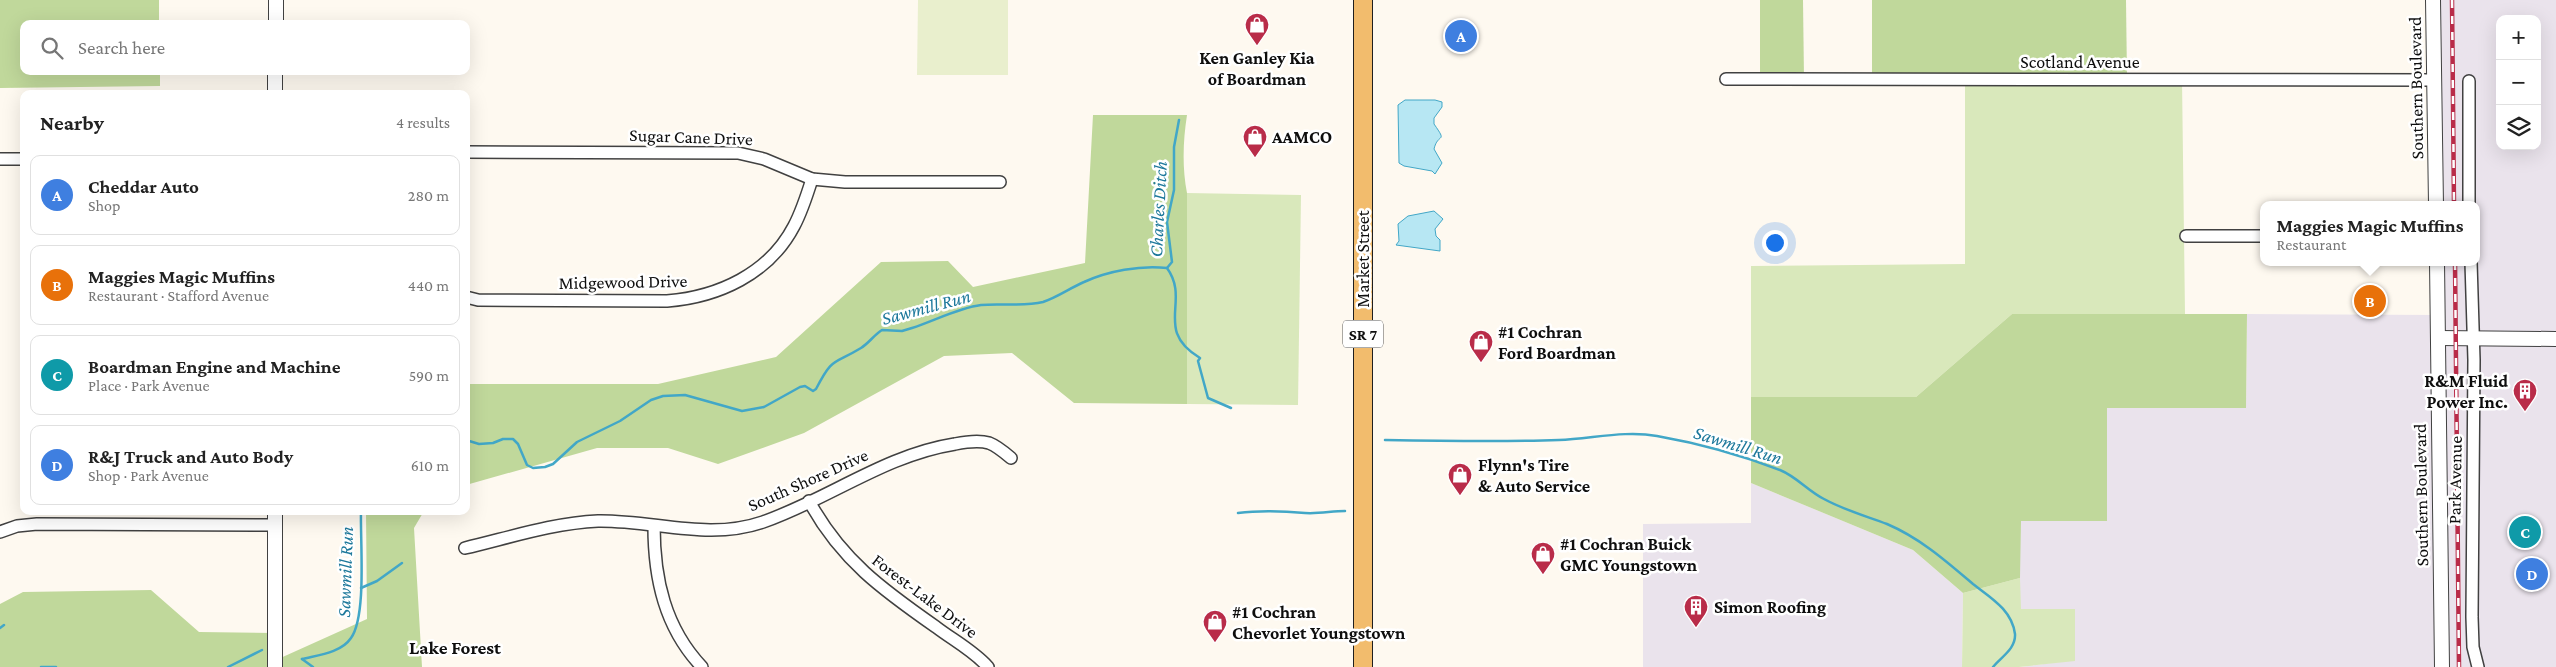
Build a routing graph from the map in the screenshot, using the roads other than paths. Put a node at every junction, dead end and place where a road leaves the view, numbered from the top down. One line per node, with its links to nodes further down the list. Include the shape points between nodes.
1 (276, 0): 4 (street)
2 (1363, 0): 37 (main road, Market Street / SR 7)
3 (2434, 0): 7 (street, Southern Boulevard)
4 (276, 20)
5 (275, 75): 9 (street)
6 (1726, 79): 7 (street, Scotland Avenue)
7 (2434, 80): 15 (street, Southern Boulevard)
8 (2469, 81): 16 (street)
9 (276, 90)
10 (470, 152): 13 (street, Sugar Cane Drive, via 738,153 764,158)
11 (0, 158): 12 (street)
12 (20, 159)
13 (812, 179): 14 (street, Sugar Cane Drive); 21 (street, Midgewood Drive, via 794,228 774,253 745,278 713,293 667,301)
14 (1000, 182)
15 (2436, 201)
16 (2469, 201)
17 (2186, 236): 18 (street)
18 (2260, 236)
19 (2437, 266): 22 (street, Southern Boulevard)
20 (2470, 266): 23 (street, Park Avenue)
21 (470, 298)
22 (2438, 338): 23 (street); 38 (street, Southern Boulevard)
23 (2473, 339): 24 (street); 33 (street, Park Avenue, via 2472,617 2473,647)
24 (2556, 339)
25 (1010, 458): 26 (street, South Shore Drive, via 987,442 937,447 893,460)
26 (809, 501): 30 (street, South Shore Drive, via 765,521 733,529 707,531); 36 (street, Forest-Lake Drive, via 829,534 856,566)
27 (105, 515): 29 (street)
28 (276, 518): 29 (street); 34 (street)
29 (105, 523): 31 (street, via 25,525)
30 (654, 526): 32 (street, South Shore Drive, via 617,521 576,523); 35 (street, via 664,602 679,637)
31 (0, 532)
32 (465, 548)
33 (2479, 666)
34 (275, 667)
35 (702, 667)
36 (988, 667)
37 (1363, 667)
38 (2442, 667)

